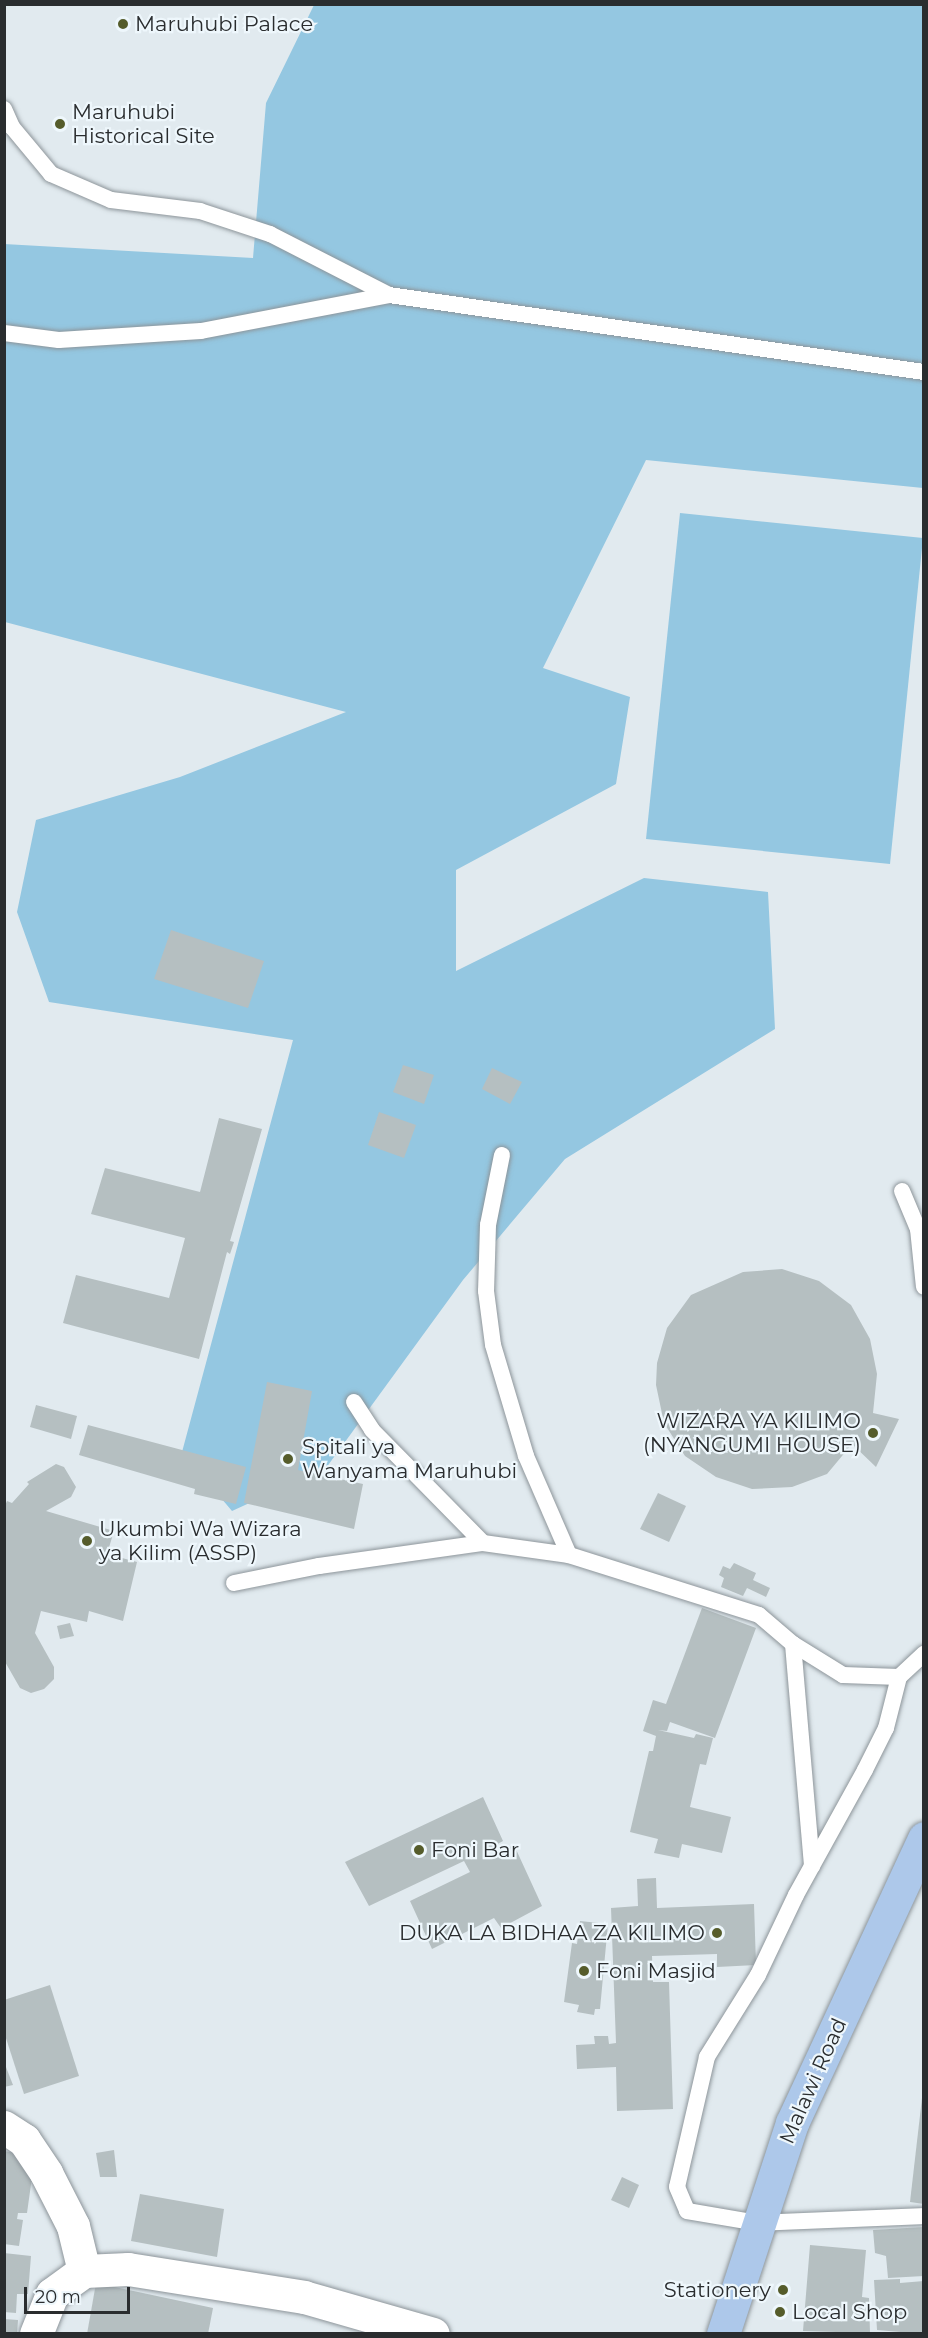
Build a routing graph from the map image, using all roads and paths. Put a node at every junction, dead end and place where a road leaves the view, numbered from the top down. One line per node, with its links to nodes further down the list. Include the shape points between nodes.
1 (4, 109): 2 (lane, via 12,127 51,174 111,200 200,211 270,234)
2 (389, 295): 3 (lane, via 201,331 58,339); 4 (lane)
3 (4, 333)
4 (924, 372)
5 (501, 1155): 10 (lane, via 488,1225 486,1291 493,1345 526,1456)
6 (902, 1191): 7 (lane, via 918,1229)
7 (924, 1287)
8 (354, 1402): 9 (lane, via 372,1430)
9 (483, 1543): 10 (lane); 11 (lane, via 319,1566)
10 (569, 1555): 12 (lane, via 759,1615)
11 (234, 1583)
12 (793, 1644): 14 (lane, via 843,1675); 16 (lane)
13 (924, 1654): 14 (lane)
14 (899, 1677): 16 (lane, via 886,1728)
15 (924, 1838): 19 (main road, Malawi Road, via 792,2123)
16 (812, 1866): 19 (lane, via 758,1975 707,2057 677,2187 687,2211)
17 (4, 2127): 20 (street, via 24,2140 46,2173 73,2226)
18 (924, 2216): 19 (lane)
19 (757, 2223): 23 (main road, Malawi Road)
20 (84, 2271): 21 (street, via 52,2294); 22 (street, via 128,2268 304,2297)
21 (36, 2334)
22 (433, 2334)
23 (723, 2334)

